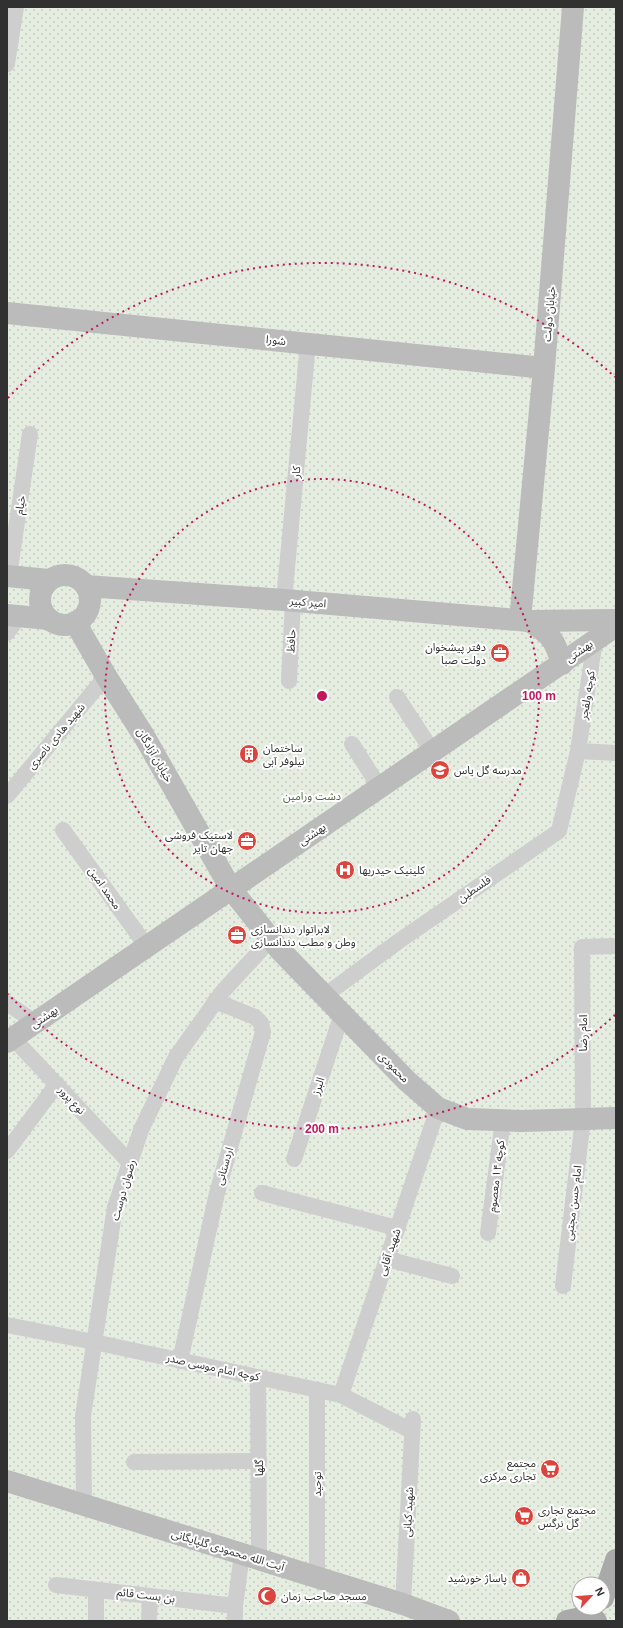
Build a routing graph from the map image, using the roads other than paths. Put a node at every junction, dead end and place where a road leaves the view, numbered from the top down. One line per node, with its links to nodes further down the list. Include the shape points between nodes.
1 (16, 7): 3 (street)
2 (573, 7): 6 (street, خیابان دولت)
3 (7, 64)
4 (7, 313): 5 (street, شورا)
5 (308, 344): 6 (street, شورا); 11 (street, کار)
6 (544, 368): 14 (street, خیابان دولت)
7 (30, 434): 8 (street, خیام)
8 (8, 576): 9 (street)
9 (49, 580): 10 (street, via 64,574 76,578); 13 (street, via 40,595 43,612)
10 (86, 586): 11 (street, امیر کبیر); 16 (street, via 90,602 85,614)
11 (289, 600): 14 (street, امیر کبیر); 22 (street, حافظ)
12 (14, 615): 13 (street); 18 (street)
13 (49, 618): 16 (street, via 62,624)
14 (525, 620): 15 (street, امیر کبیر); 20 (street, via 546,631 557,646)
15 (616, 620)
16 (75, 622): 21 (street, خیابان آزادگان)
17 (616, 626): 19 (street, بهشتی)
18 (7, 633)
19 (595, 640): 20 (street, بهشتی); 25 (street, کوجه ولفجر)
20 (562, 664): 26 (street, بهشتی)
21 (106, 676): 29 (street, شهید هادی ناصری); 31 (street, خیابان آزادگان, via 144,736)
22 (289, 681)
23 (396, 697): 26 (street)
24 (352, 744): 28 (street)
25 (578, 751): 27 (street); 35 (street, فلسطین, via 559,830)
26 (432, 752): 28 (street, بهشتی)
27 (616, 753)
28 (380, 788): 31 (street, بهشتی)
29 (7, 796)
30 (63, 830): 34 (street, محمد امین)
31 (231, 889): 32 (street, محمودی); 34 (street, بهشتی)
32 (271, 938): 35 (street, محمودی, via 278,949); 36 (street, رضوان دوست)
33 (616, 946): 44 (street, امام رضا, via 582,947)
34 (147, 947): 39 (street, بهشتی)
35 (324, 996): 38 (street, محمودی)
36 (215, 1001): 48 (street, رضوان دوست, via 176,1057 142,1130); 57 (street, اردستانی, via 254,1017 261,1023 263,1032 216,1193)
37 (7, 1003): 39 (street)
38 (342, 1014): 42 (street, محمودی, via 407,1081); 47 (street, البرز)
39 (36, 1023): 40 (street, بهشتی)
40 (10, 1040): 41 (street, نوع پرور)
41 (56, 1084): 46 (street); 48 (street, نوع پرور)
42 (438, 1108): 45 (street, محمودی, via 467,1119); 50 (street, شهید آقایی)
43 (616, 1118): 44 (street, محمودی)
44 (583, 1119): 45 (street, محمودی); 54 (street, امام حسن مجتبی)
45 (503, 1120): 51 (street, کوچه ۱۴ معصوم)
46 (7, 1151)
47 (294, 1159)
48 (130, 1163): 56 (street, رضوان دوست, via 116,1207)
49 (262, 1193): 50 (street)
50 (397, 1228): 52 (street, شهید آقایی)
51 (488, 1233)
52 (387, 1259): 53 (street); 60 (street, شهید آقایی)
53 (452, 1276)
54 (564, 1286)
55 (7, 1325): 56 (street, کوچه امام موسی صدر)
56 (94, 1342): 57 (street, کوچه امام موسی صدر); 65 (street, رضوان دوست, via 83,1416)
57 (180, 1361): 58 (street, کوچه امام موسی صدر)
58 (258, 1376): 59 (street, کوچه امام موسی صدر); 62 (street, گلها)
59 (317, 1390): 60 (street, کوچه امام موسی صدر); 69 (street, توحید)
60 (341, 1395): 61 (street, کوچه امام موسی صدر)
61 (412, 1425): 73 (street, شهید کیانی)
62 (259, 1461): 63 (street); 66 (street, گلها)
63 (134, 1462)
64 (7, 1481): 65 (street, آیت الله محمودی گلپایگانی)
65 (84, 1505): 66 (street, آیت الله محمودی گلپایگانی)
66 (251, 1557): 69 (street, آیت الله محمودی گلپایگانی); 74 (street, گلها)
67 (616, 1560): 68 (main road)
68 (611, 1576)
69 (316, 1578): 73 (street, آیت الله محمودی گلپایگانی)
70 (56, 1585): 71 (street, بن بست قائم)
71 (96, 1590): 72 (street, بن بست قائم); 76 (street)
72 (150, 1596): 74 (street, بن بست قائم); 77 (street)
73 (402, 1604): 75 (street, آیت الله محمودی گلپایگانی)
74 (235, 1613)
75 (427, 1617): 78 (street, آیت الله محمودی گلپایگانی)
76 (96, 1621)
77 (150, 1621)
78 (449, 1621)
79 (568, 1621): 80 (main road, via 581,1618)
80 (596, 1621)

